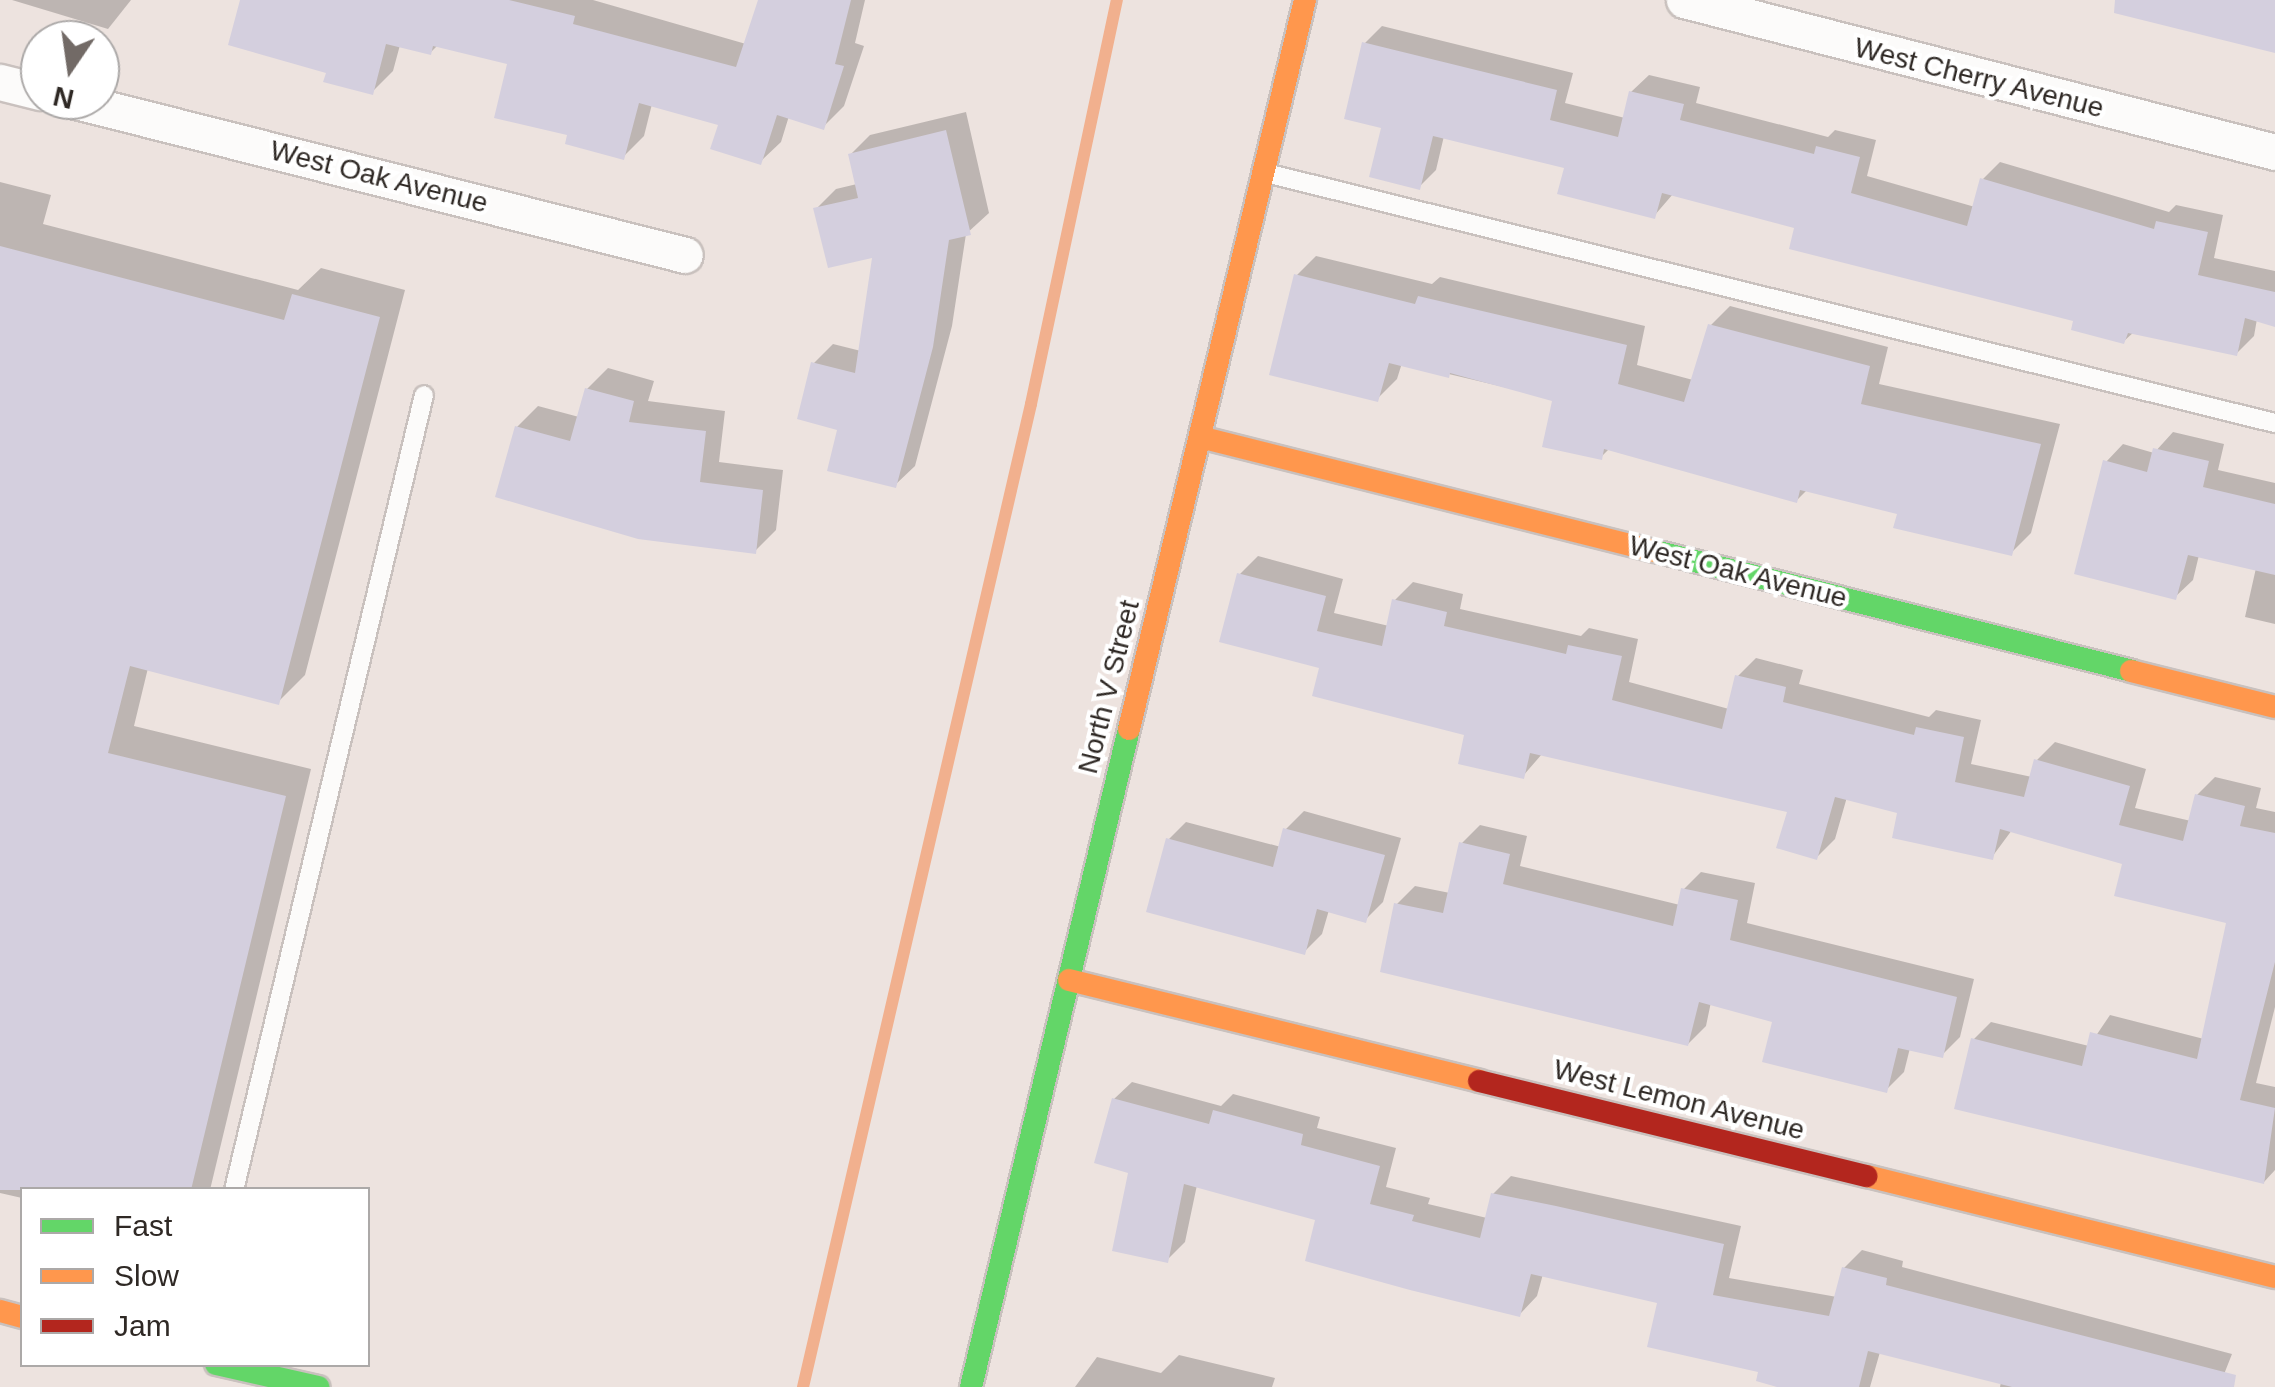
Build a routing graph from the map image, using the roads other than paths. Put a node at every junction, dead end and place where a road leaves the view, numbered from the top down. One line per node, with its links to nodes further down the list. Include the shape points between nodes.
1 (1306, 0): 5 (street, North V Street)
2 (1684, 0): 4 (street, West Cherry Avenue)
3 (120, 112): 6 (street, West Oak Avenue)
4 (2275, 152)
5 (1264, 173): 8 (lane); 9 (street, North V Street)
6 (685, 255)
7 (424, 394): 12 (lane)
8 (2275, 423)
9 (1200, 438): 10 (street, West Oak Avenue); 11 (street, North V Street)
10 (2275, 707)
11 (1069, 980): 13 (street, West Lemon Avenue); 16 (street, North V Street)
12 (235, 1187)
13 (2275, 1277)
14 (229, 1367): 15 (street)
15 (318, 1387)
16 (971, 1387)

